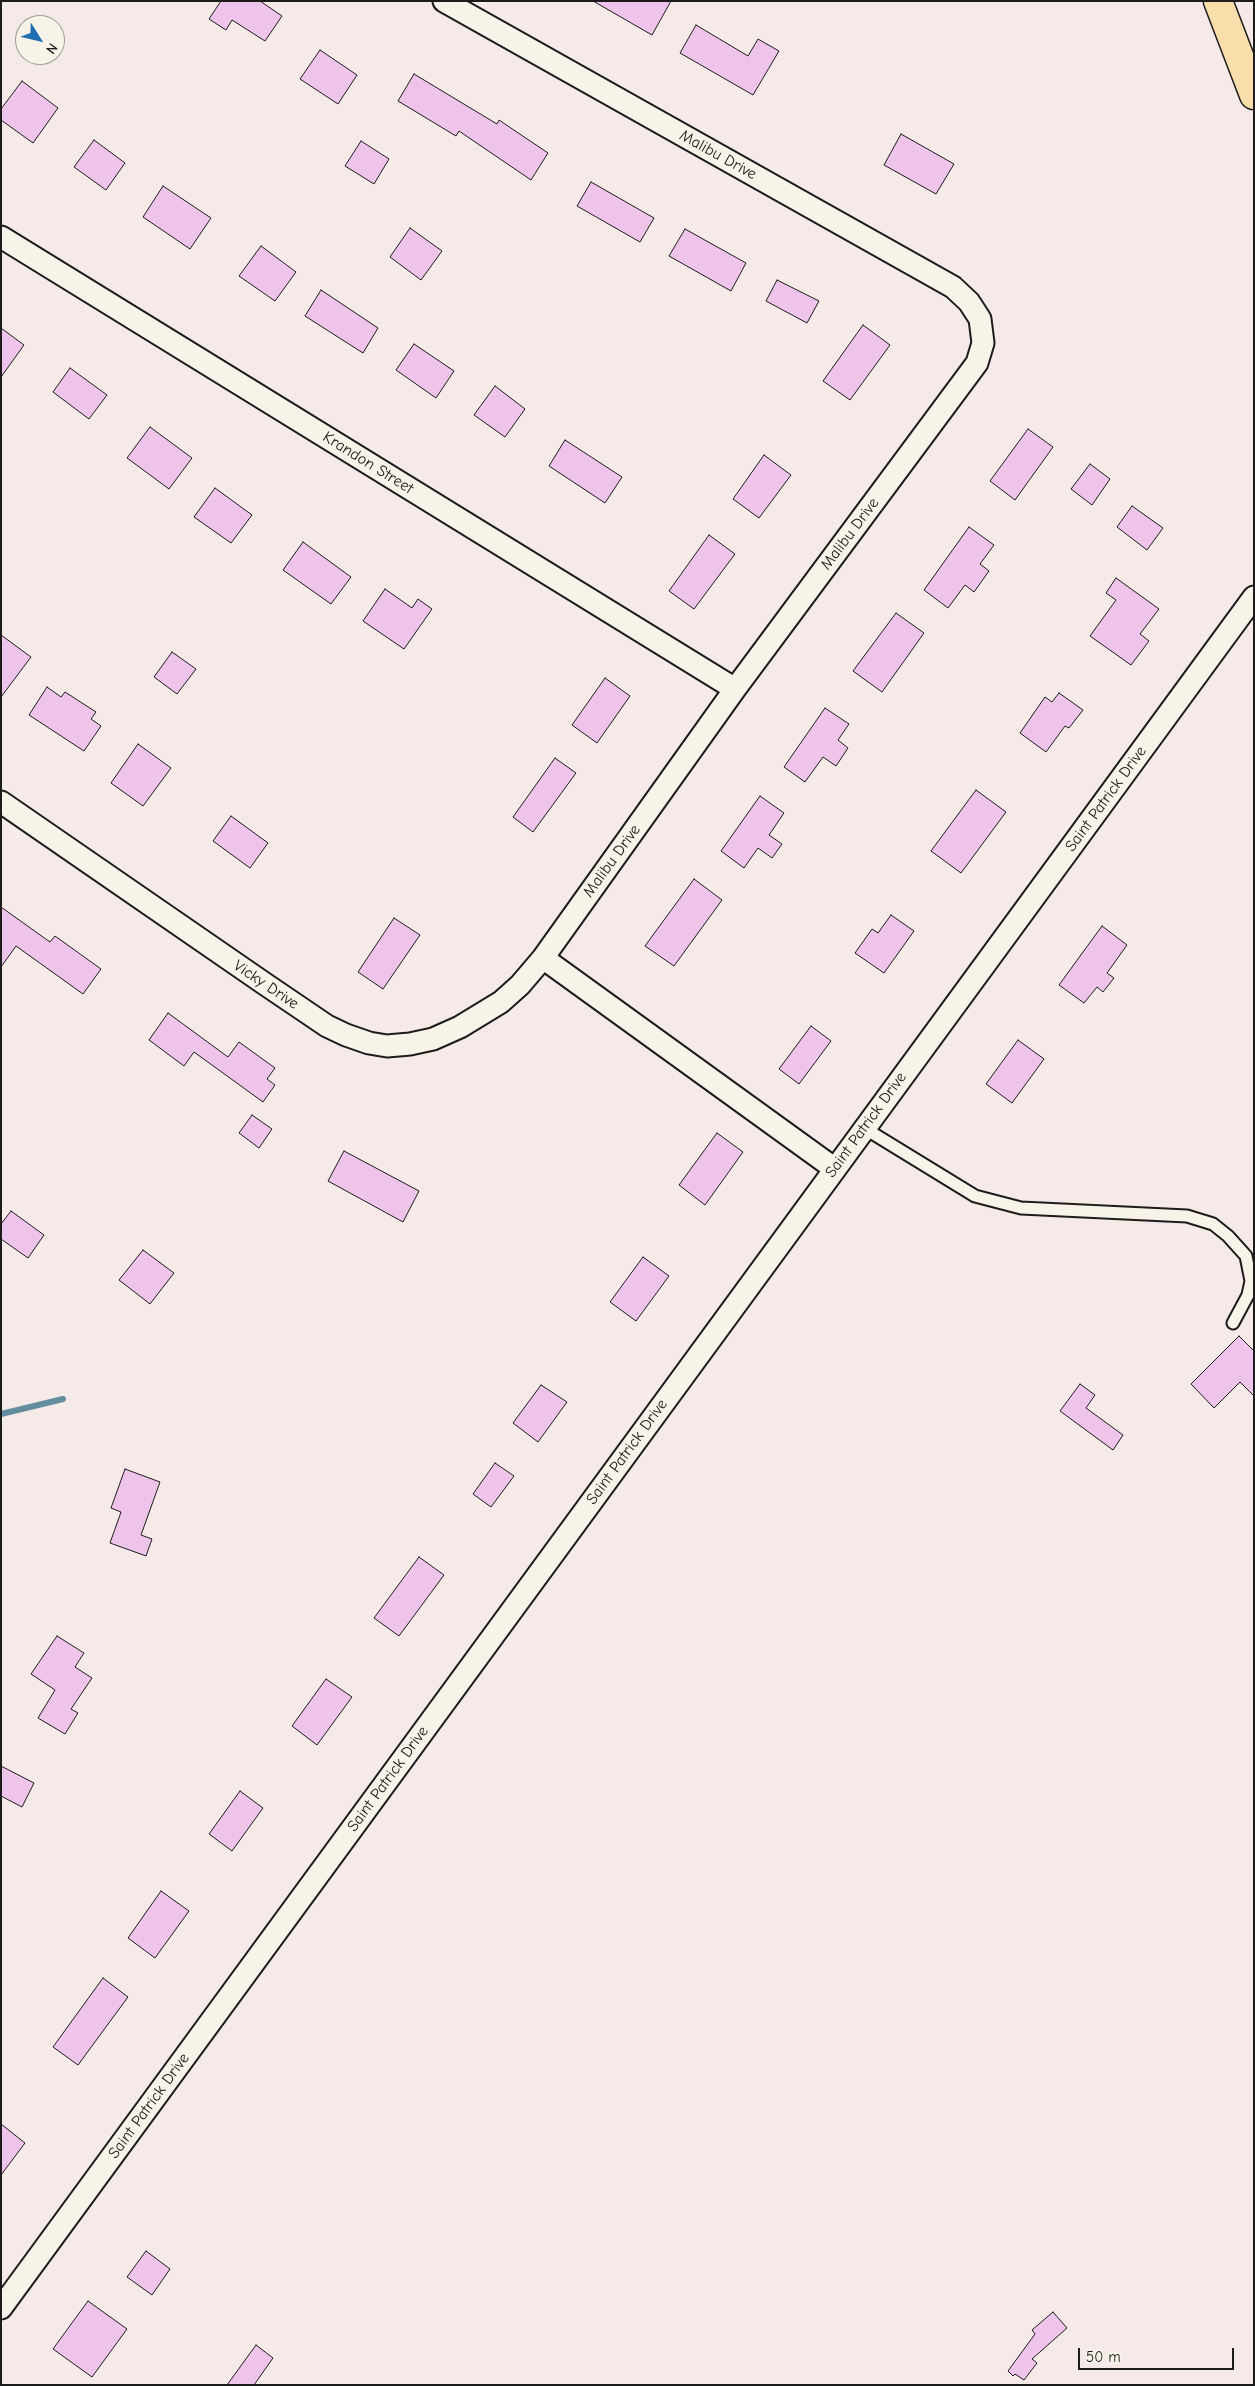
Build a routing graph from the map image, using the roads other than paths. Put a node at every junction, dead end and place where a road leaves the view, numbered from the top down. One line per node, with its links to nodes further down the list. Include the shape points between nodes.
1 (444, 1): 6 (street, Malibu Drive, via 953,287 969,302 980,319 983,343 977,363)
2 (1218, 1): 3 (highway)
3 (1254, 95)
4 (1, 237): 6 (street, Krandon Street)
5 (1254, 597): 9 (street, Saint Patrick Drive)
6 (735, 690): 8 (street, Malibu Drive)
7 (1, 802): 8 (street, Vicky Drive, via 327,1026 369,1043 387,1046 410,1044 433,1039 460,1027 501,1002)
8 (543, 958): 10 (street)
9 (864, 1128): 10 (street, Saint Patrick Drive); 11 (lane, via 975,1196 1021,1208 1187,1216 1213,1224 1246,1256 1251,1281 1248,1295)
10 (834, 1169): 12 (street, Saint Patrick Drive)
11 (1233, 1323)
12 (1, 2308)

